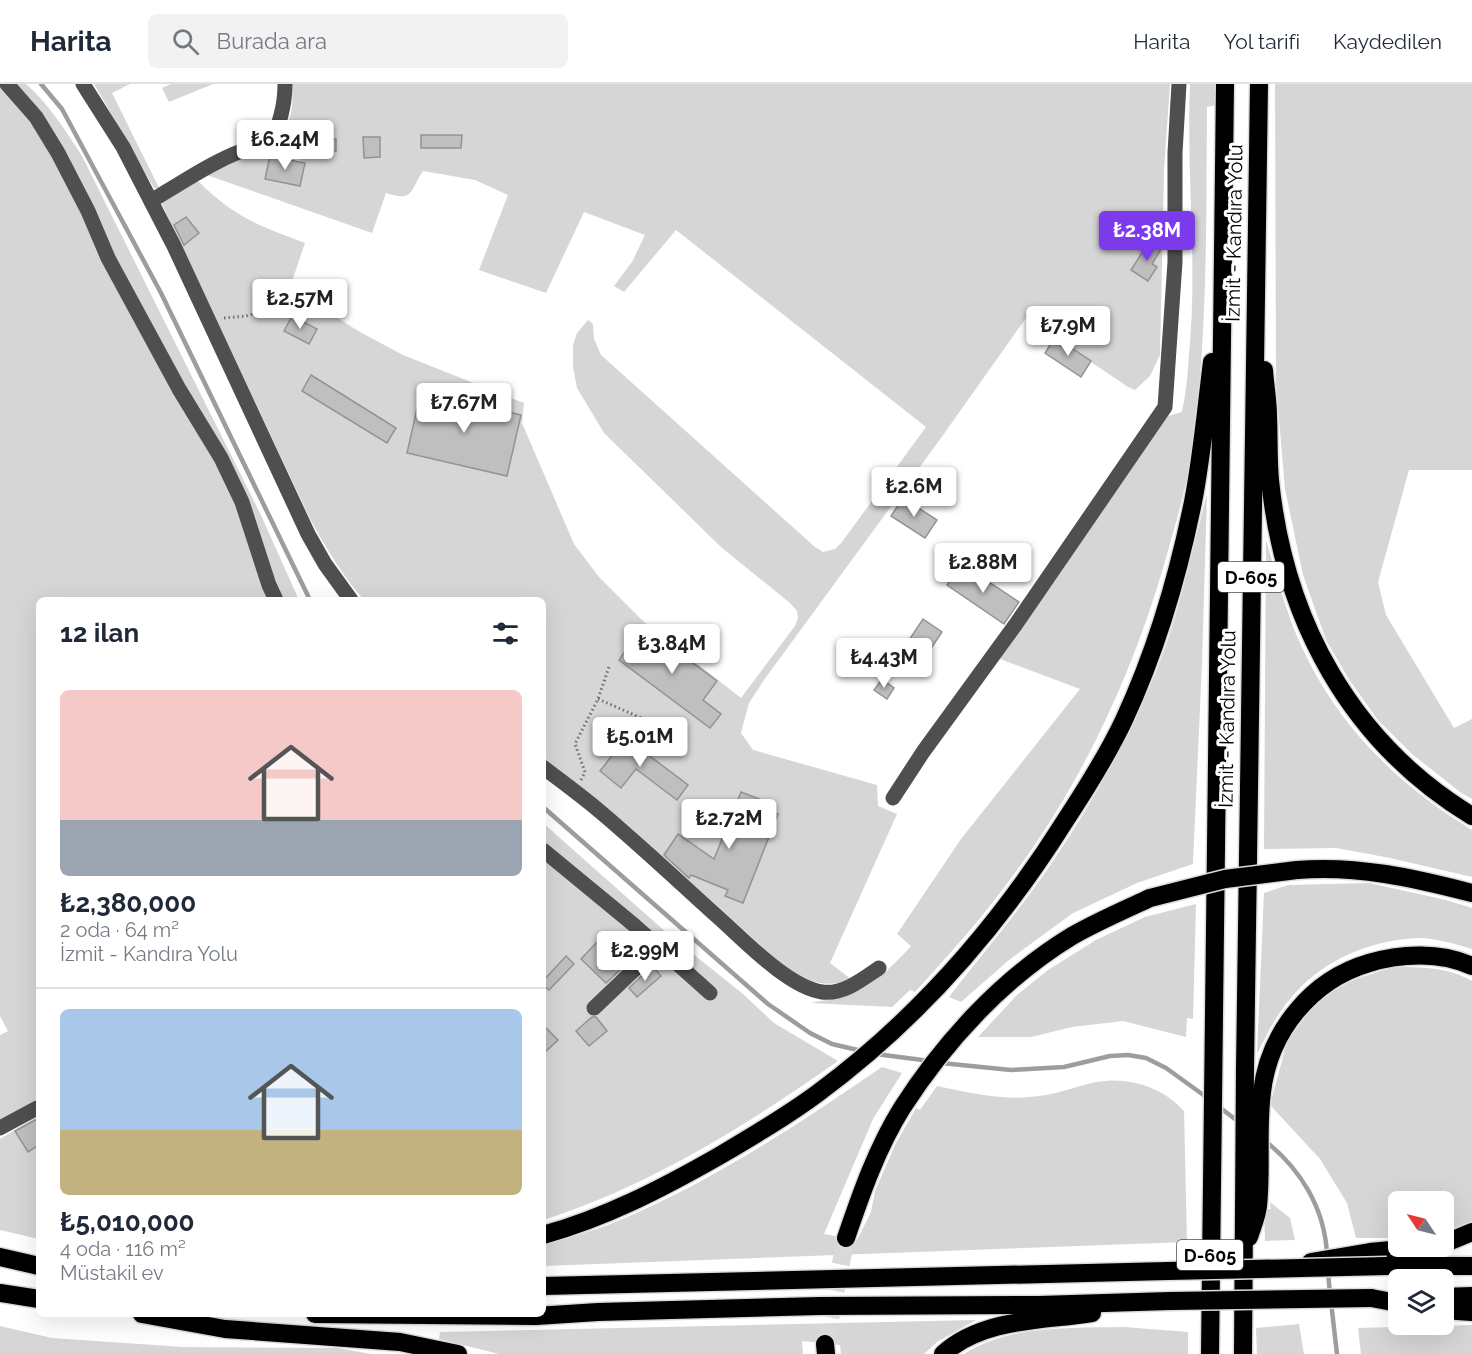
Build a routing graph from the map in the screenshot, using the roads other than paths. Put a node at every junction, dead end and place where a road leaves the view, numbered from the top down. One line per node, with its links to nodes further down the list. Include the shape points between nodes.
1 (7, 84): 12 (street, via 36,117 58,153 108,258 220,458 242,501)
2 (83, 84): 9 (street)
3 (285, 84): 7 (street, via 282,116)
4 (1179, 84): 15 (street, via 1175,262 1165,406)
5 (1225, 84): 11 (highway, İzmit - Kandıra Yolu)
6 (1259, 84): 10 (highway, İzmit - Kandıra Yolu / D-605)
7 (270, 146): 8 (street); 9 (street, via 235,154)
8 (297, 149)
9 (151, 201): 13 (street, via 308,534)
10 (1255, 288): 16 (highway, via 1268,413 1271,490 1289,580 1305,625 1322,662 1370,730 1448,802); 26 (highway, İzmit - Kandıra Yolu / D-605, via 1245,1069)
11 (1222, 292): 28 (highway, via 1194,500 1161,622 1124,720 1042,859 1000,916 930,996 888,1037 816,1095 686,1175 619,1208); 51 (highway, İzmit - Kandıra Yolu / D-605)
12 (274, 597)
13 (349, 597)
14 (546, 769): 21 (street, via 800,985 825,992 838,990 854,985)
15 (893, 798)
16 (1472, 816)
17 (546, 853): 19 (street)
18 (1472, 893): 29 (highway, bridge, via 1361,869 1297,870 1225,879 1150,898 1072,936 1033,964 959,1031 902,1109 866,1181)
19 (658, 947): 22 (street); 23 (street)
20 (1472, 966): 26 (highway, via 1459,960 1422,955 1388,957 1352,968 1307,997 1271,1053 1262,1091)
21 (879, 968)
22 (710, 993)
23 (594, 1008)
24 (36, 1109): 25 (street)
25 (0, 1128)
26 (1251, 1202): 52 (highway, İzmit - Kandıra Yolu / D-605, via 1243,1259)
27 (1472, 1232): 30 (highway)
28 (546, 1234)
29 (846, 1238)
30 (1454, 1239)
31 (0, 1257): 34 (highway)
32 (1393, 1257): 33 (highway)
33 (1386, 1259): 35 (highway); 36 (highway, bridge, via 1277,1269)
34 (36, 1265)
35 (1472, 1266)
36 (546, 1286)
37 (0, 1293): 42 (highway)
38 (1472, 1296): 40 (highway)
39 (1388, 1297): 41 (highway)
40 (1454, 1297)
41 (1371, 1298): 43 (highway, bridge); 44 (highway)
42 (36, 1299)
43 (1170, 1301): 47 (highway, via 820,1306); 50 (highway, via 1018,1322 978,1332)
44 (1388, 1302)
45 (1454, 1311): 46 (highway)
46 (1472, 1312)
47 (546, 1315)
48 (158, 1317): 49 (highway, via 225,1329 400,1342)
49 (458, 1354)
50 (943, 1354)
51 (1210, 1354)
52 (1243, 1354)

